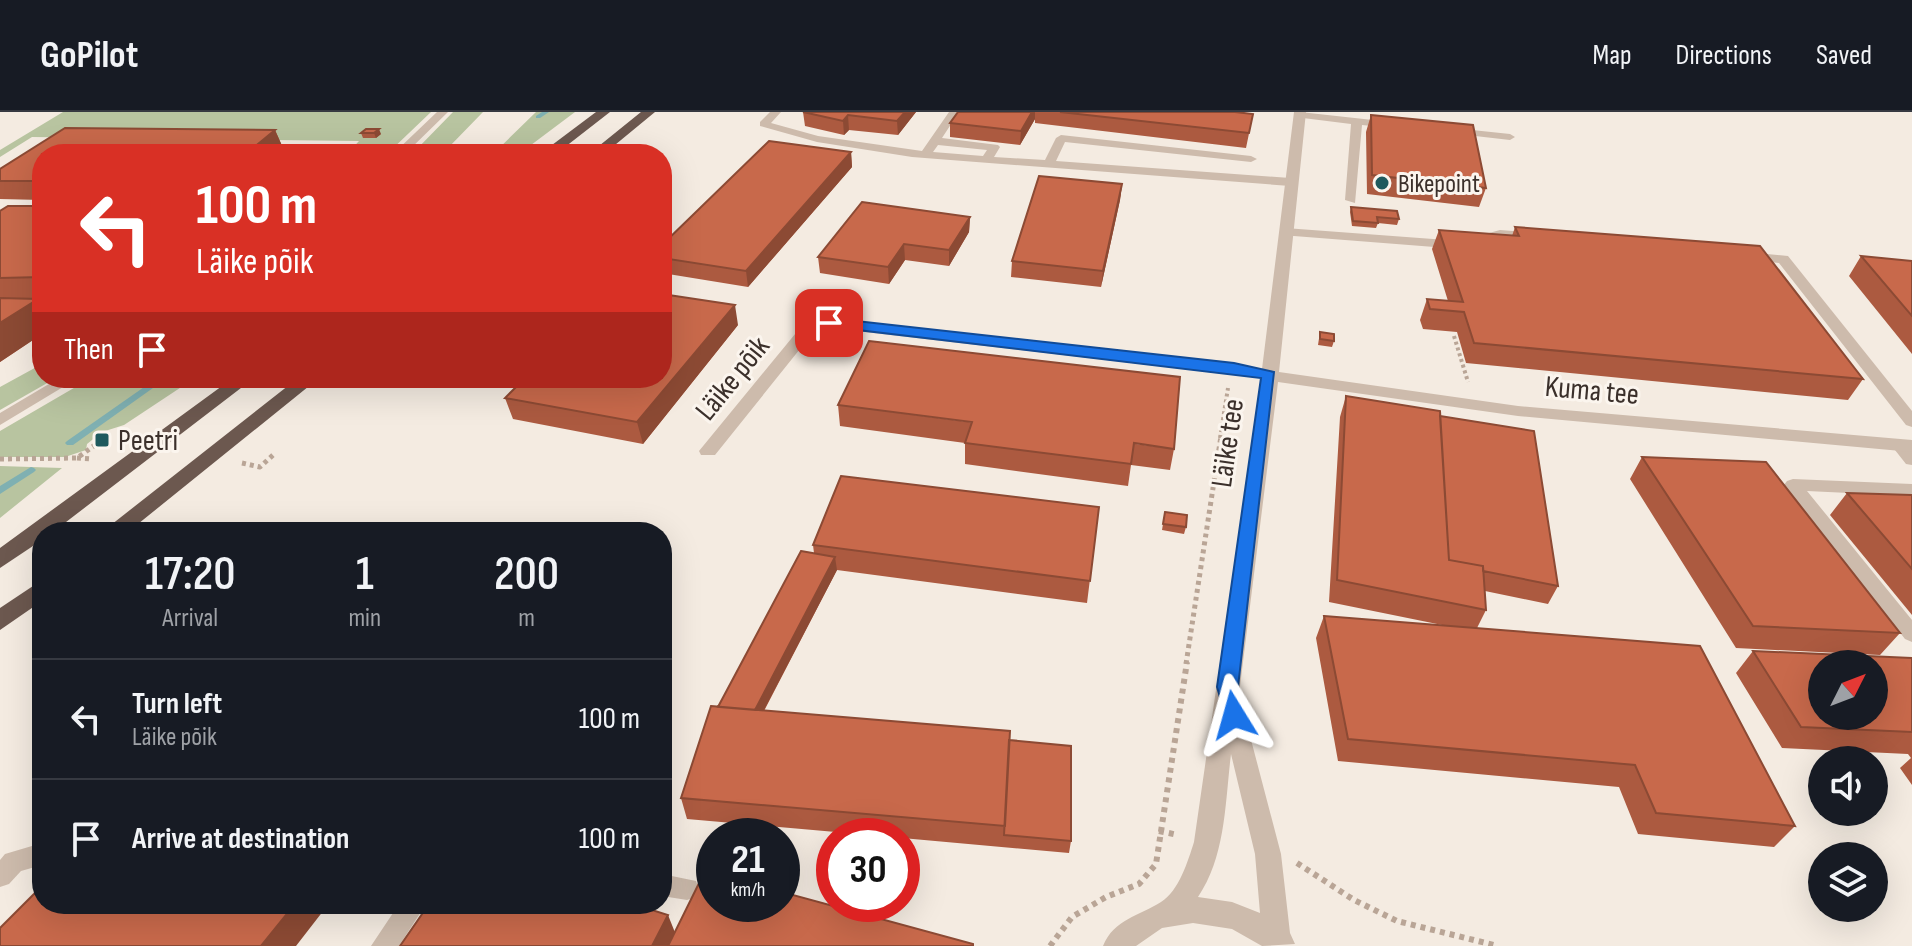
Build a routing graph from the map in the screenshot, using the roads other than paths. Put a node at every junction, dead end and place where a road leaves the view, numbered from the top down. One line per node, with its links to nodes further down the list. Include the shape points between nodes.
1 (443, 112): 13 (lane)
2 (604, 112): 7 (highway)
3 (649, 112): 15 (highway)
4 (776, 112): 17 (lane, via 764,124 817,139)
5 (954, 112): 12 (lane)
6 (1299, 113): 8 (lane); 22 (street, Läike tee)
7 (590, 118): 14 (highway)
8 (1357, 121): 9 (lane); 23 (lane)
9 (1402, 126)
10 (1433, 129): 11 (lane)
11 (1510, 137)
12 (935, 141): 17 (lane); 18 (lane, via 994,147)
13 (409, 144)
14 (559, 144)
15 (609, 144)
16 (1185, 152): 19 (lane); 20 (lane, via 1061,138); 21 (lane)
17 (925, 155): 18 (lane)
18 (987, 159): 20 (lane)
19 (1251, 159)
20 (1049, 164): 21 (lane)
21 (1179, 174): 22 (lane)
22 (1290, 182): 24 (street, Läike tee)
23 (1351, 200)
24 (1285, 232): 25 (lane, via 1460,245 1500,234); 27 (street, Läike tee)
25 (1548, 238)
26 (1736, 255): 32 (lane, via 1783,259)
27 (1269, 375): 33 (street, Kuma tee, via 1518,411); 34 (street, Läike põik, via 829,323 806,331); 44 (street, Läike tee)
28 (53, 388): 31 (lane)
29 (232, 388): 37 (highway)
30 (297, 388): 38 (highway)
31 (0, 420)
32 (1912, 422)
33 (1906, 446): 35 (lane)
34 (708, 451)
35 (1912, 460)
36 (1912, 490): 43 (lane, via 1793,485)
37 (51, 522)
38 (126, 522)
39 (32, 536): 40 (highway)
40 (0, 560)
41 (32, 596): 42 (highway)
42 (0, 621)
43 (1912, 634)
44 (1227, 687): 49 (street, Läike tee, via 1207,842 1197,875); 51 (street, Läike tee, via 1268,854)
45 (32, 857): 46 (lane, via 14,862)
46 (0, 876)
47 (672, 887): 48 (lane)
48 (687, 889)
49 (1171, 912): 51 (street, via 1206,910 1242,919); 53 (street, via 1141,924)
50 (407, 914): 52 (lane)
51 (1280, 942)
52 (384, 946)
53 (1117, 946)

